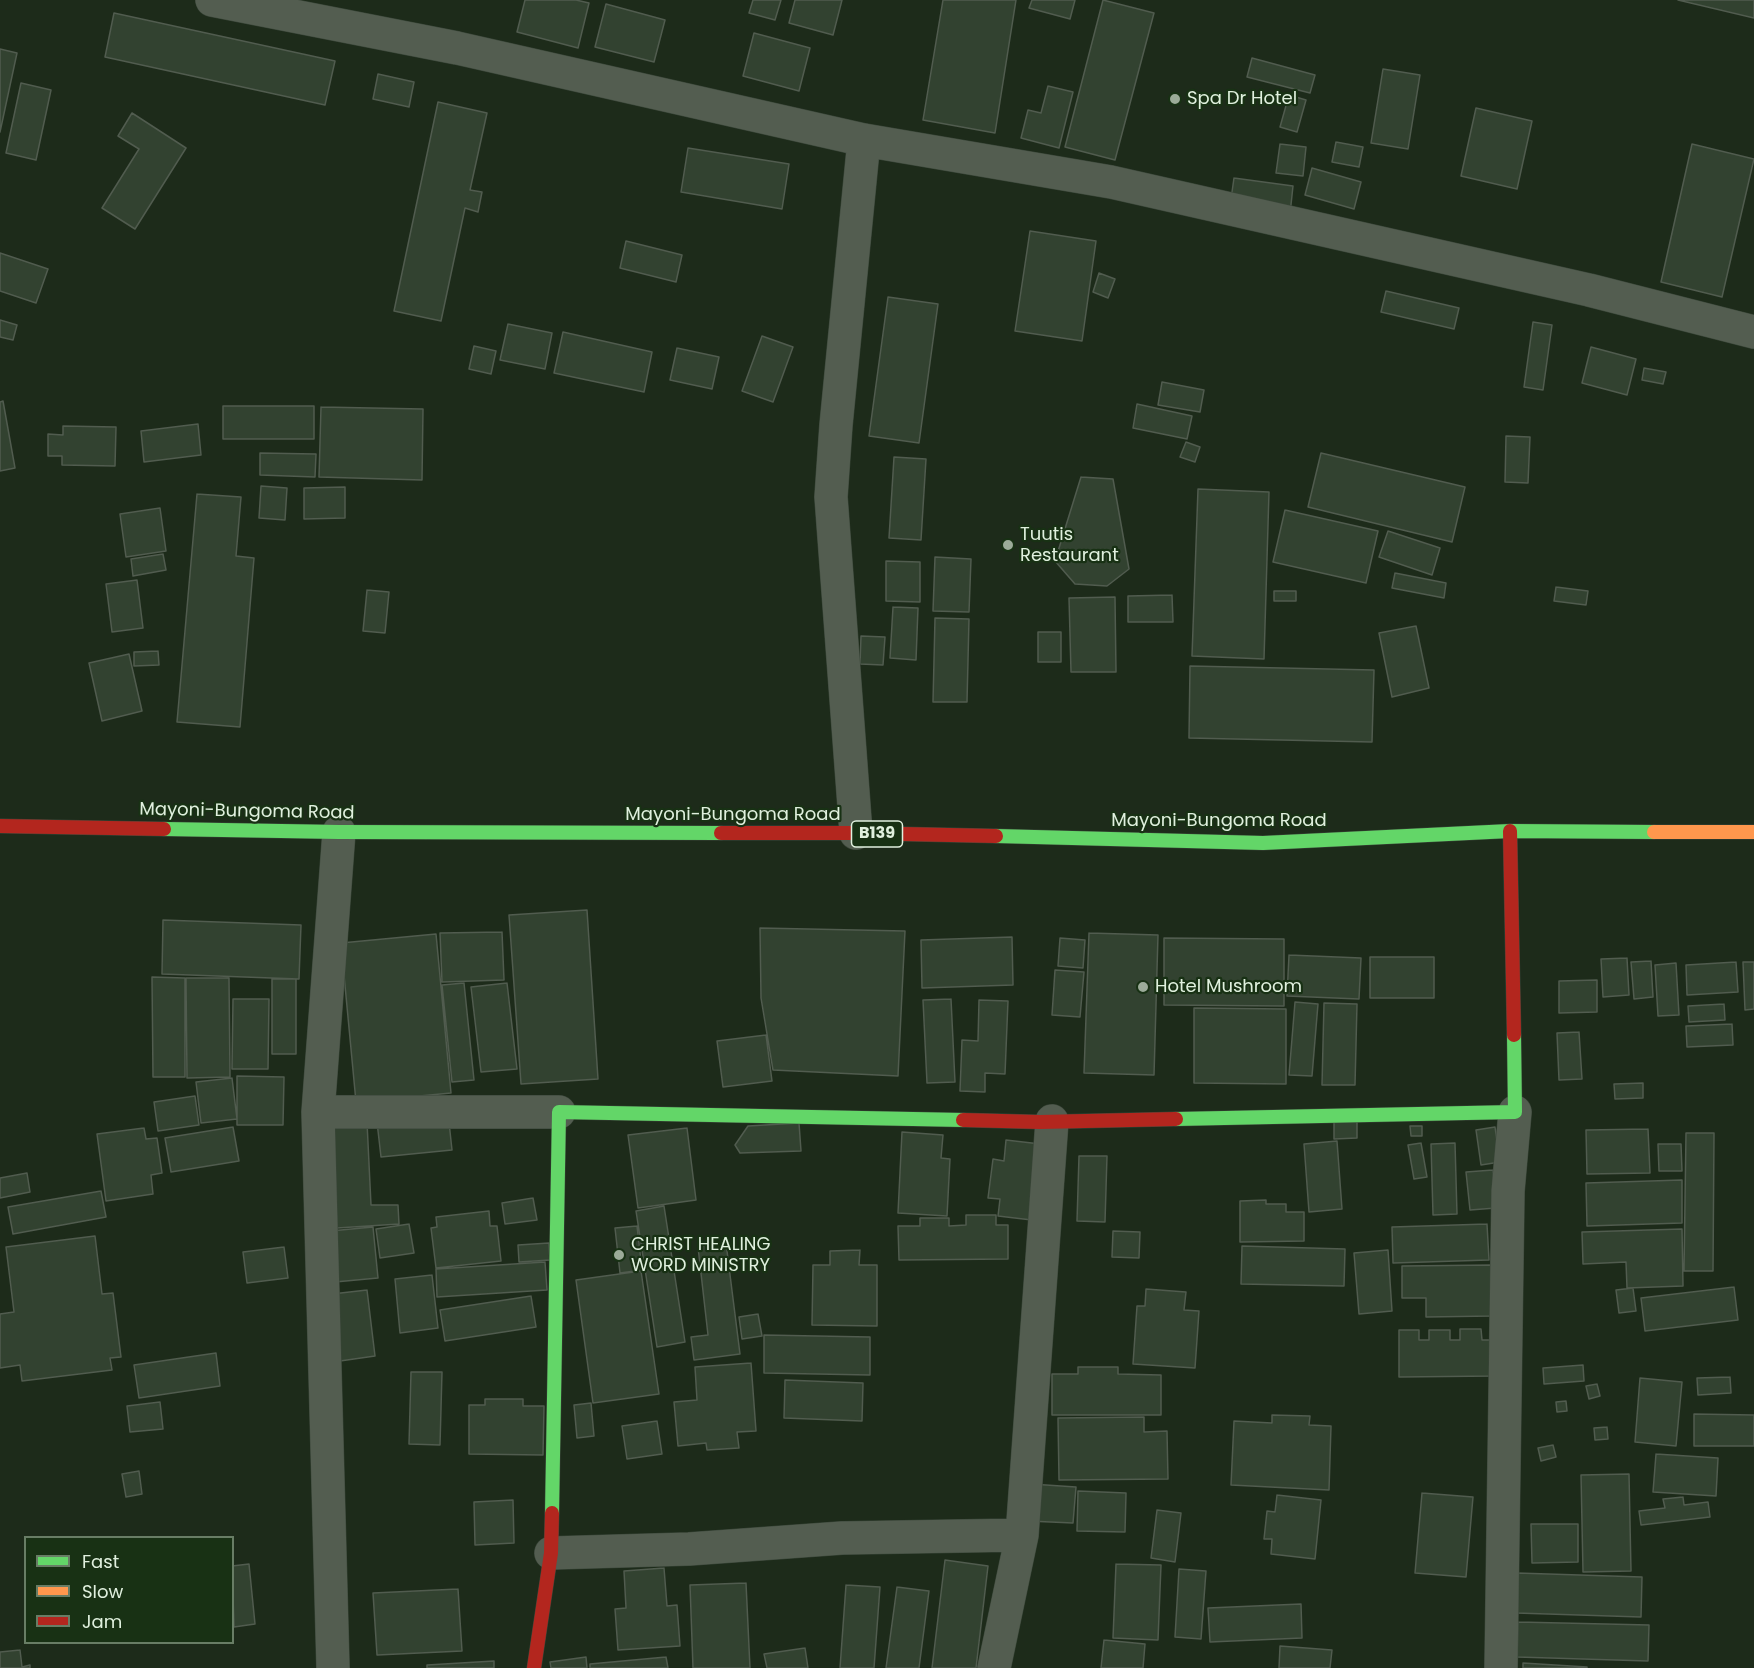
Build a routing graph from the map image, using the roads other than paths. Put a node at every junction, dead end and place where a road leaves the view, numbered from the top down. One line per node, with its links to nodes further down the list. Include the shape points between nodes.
1 (212, 0): 2 (street, via 457,48)
2 (864, 140): 3 (street, via 1111,182 1589,290); 8 (street, via 831,497)
3 (1754, 332)
4 (0, 826): 6 (street, Mayoni-Bungoma Road / B139)
5 (1510, 831): 7 (street, Mayoni-Bungoma Road / B139); 8 (street, Mayoni-Bungoma Road / B139, via 1263,843); 11 (street)
6 (339, 832): 8 (street, Mayoni-Bungoma Road / B139); 9 (street)
7 (1754, 832)
8 (856, 833)
9 (318, 1112): 10 (street); 15 (street)
10 (559, 1112): 12 (street); 14 (street)
11 (1515, 1112): 12 (street); 18 (street, via 1508,1191)
12 (1052, 1121): 13 (street)
13 (1022, 1535): 14 (street); 17 (street)
14 (551, 1553): 16 (street)
15 (333, 1668)
16 (534, 1668)
17 (994, 1668)
18 (1501, 1668)

